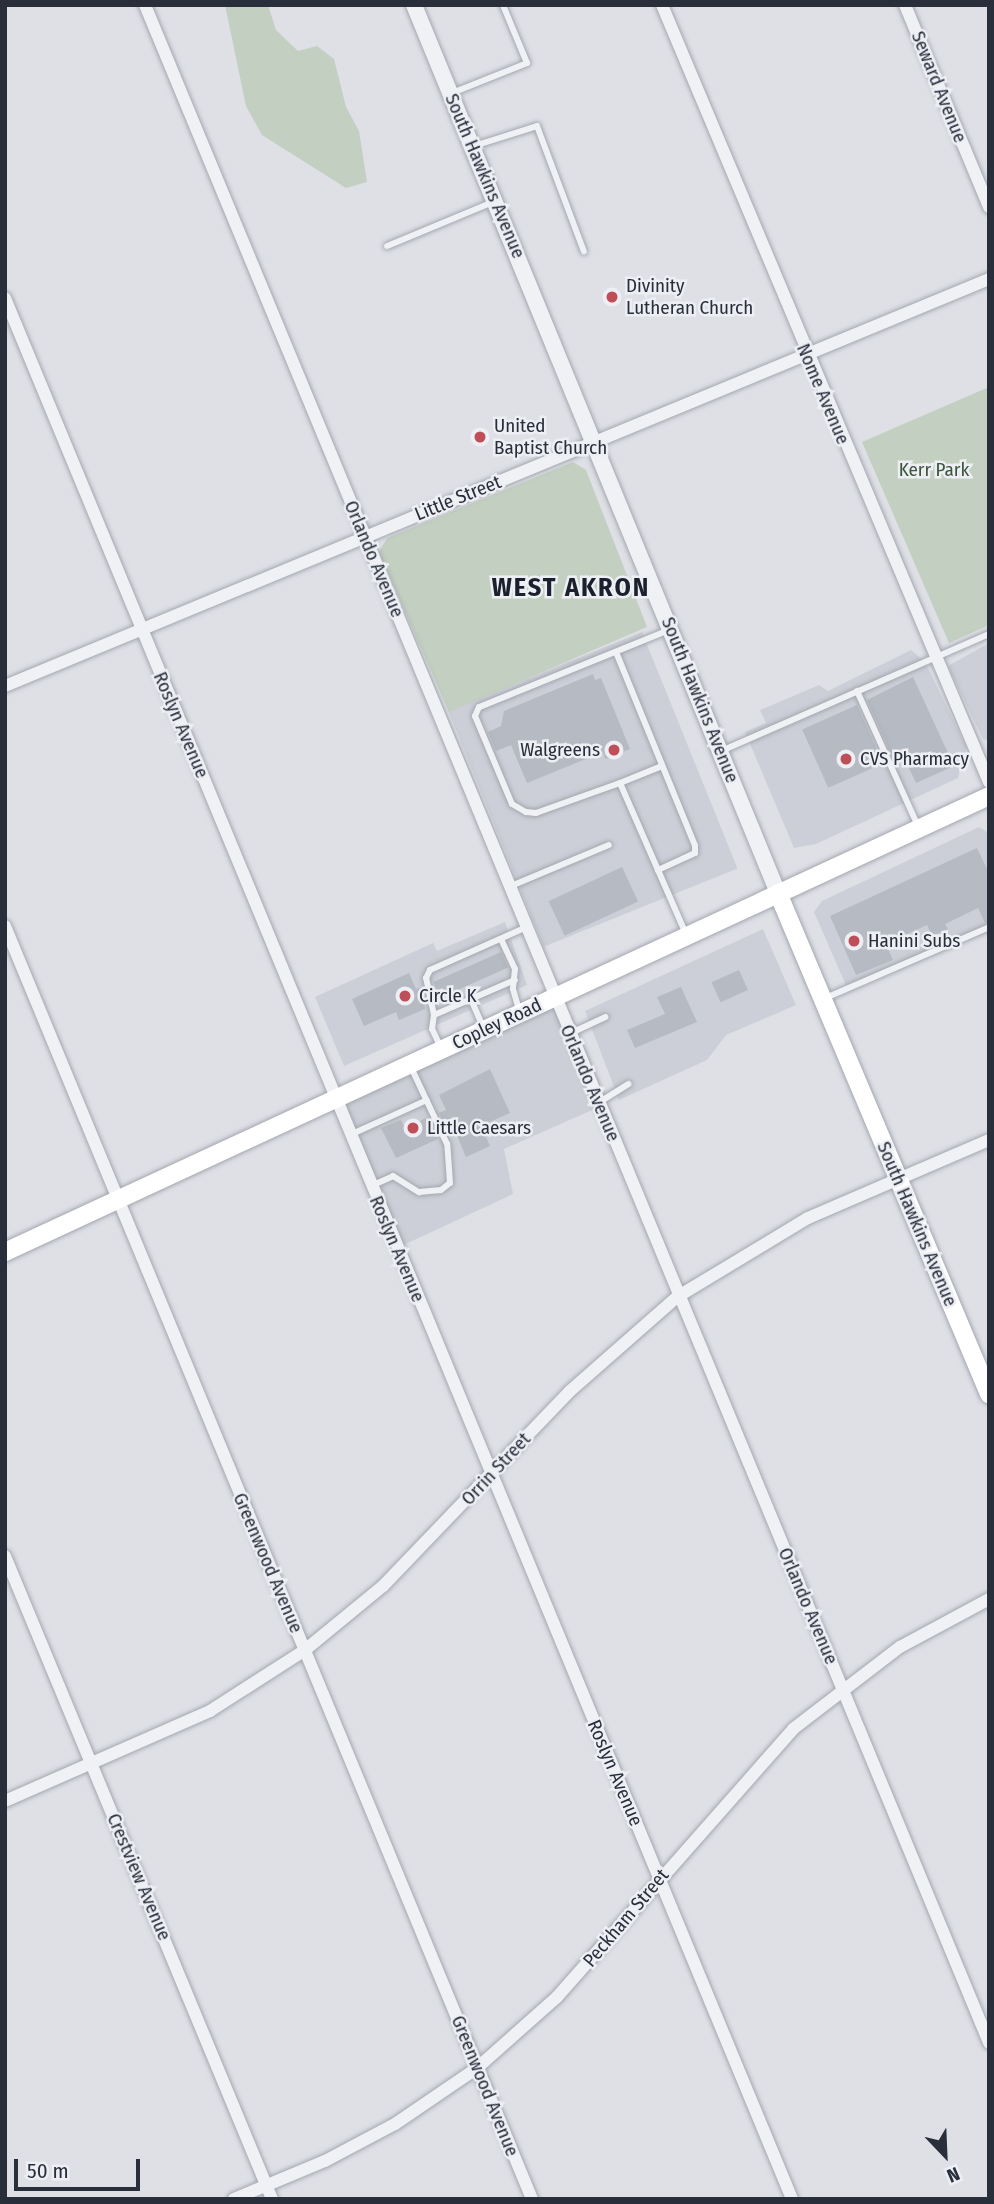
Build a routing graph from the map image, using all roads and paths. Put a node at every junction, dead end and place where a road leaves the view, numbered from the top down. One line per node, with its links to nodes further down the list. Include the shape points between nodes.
1 (145, 5): 16 (street, Orlando Avenue)
2 (414, 5): 6 (street, South Hawkins Avenue)
3 (503, 5): 6 (lane, via 527,63)
4 (662, 5): 14 (street, Nome Avenue)
5 (905, 5): 9 (street, Seward Avenue)
6 (451, 94): 7 (street, South Hawkins Avenue)
7 (472, 146): 8 (street, South Hawkins Avenue); 11 (lane, via 537,126)
8 (495, 201): 10 (lane); 15 (street, South Hawkins Avenue)
9 (989, 207)
10 (387, 246)
11 (584, 252)
12 (989, 279): 14 (street, Little Street)
13 (5, 298): 17 (street, Roslyn Avenue)
14 (807, 355): 15 (street, Little Street); 21 (street, Nome Avenue)
15 (594, 442): 16 (street, Little Street); 18 (street, South Hawkins Avenue)
16 (365, 537): 17 (street, Little Street); 32 (street, Orlando Avenue)
17 (141, 629): 22 (street, Little Street); 51 (street, Roslyn Avenue)
18 (672, 629): 20 (lane); 24 (street, South Hawkins Avenue)
19 (989, 634): 21 (lane)
20 (615, 652): 25 (lane); 27 (lane, via 480,707 475,716 512,804 526,812 536,813)
21 (933, 657): 23 (lane); 26 (street, Nome Avenue)
22 (5, 687)
23 (857, 691): 24 (lane); 29 (lane)
24 (720, 752): 33 (street, South Hawkins Avenue)
25 (662, 766): 27 (lane); 31 (lane, via 695,853)
26 (989, 782)
27 (620, 783): 31 (lane)
28 (989, 796): 29 (main road, Copley Road)
29 (919, 828): 33 (main road, Copley Road)
30 (609, 845): 32 (lane)
31 (658, 870): 37 (lane)
32 (509, 887): 36 (street, Orlando Avenue)
33 (778, 893): 37 (main road, Copley Road); 42 (main road, South Hawkins Avenue)
34 (5, 926): 58 (street, Greenwood Avenue)
35 (989, 927): 42 (lane)
36 (526, 928): 38 (lane); 40 (street, Orlando Avenue)
37 (687, 936): 40 (main road, Copley Road)
38 (501, 939): 39 (lane); 44 (lane, via 430,971 426,978)
39 (515, 980): 41 (lane); 43 (lane, via 515,1000)
40 (554, 998): 43 (main road, Copley Road); 47 (street, Orlando Avenue)
41 (471, 999): 44 (lane); 46 (lane)
42 (821, 999): 56 (main road, South Hawkins Avenue)
43 (521, 1013): 46 (main road, Copley Road)
44 (434, 1015): 48 (lane, via 432,1029)
45 (606, 1017): 47 (lane)
46 (485, 1030): 48 (main road, Copley Road)
47 (569, 1034): 53 (street, Orlando Avenue)
48 (442, 1050): 49 (main road, Copley Road)
49 (410, 1065): 51 (main road, Copley Road); 52 (lane)
50 (629, 1084): 53 (lane)
51 (336, 1100): 54 (street, Roslyn Avenue); 58 (main road, Copley Road)
52 (427, 1100): 54 (lane); 57 (lane, via 447,1143 450,1183 441,1190 419,1192 393,1176)
53 (598, 1103): 60 (street, Orlando Avenue)
54 (350, 1134): 57 (street, Roslyn Avenue)
55 (989, 1140): 56 (street, Orrin Street)
56 (898, 1178): 60 (street, Orrin Street, via 808,1218); 61 (main road, South Hawkins Avenue)
57 (371, 1186): 62 (street, Roslyn Avenue)
58 (117, 1201): 59 (main road, Copley Road); 65 (street, Greenwood Avenue)
59 (5, 1252)
60 (677, 1297): 62 (street, Orrin Street, via 570,1391); 66 (street, Orlando Avenue)
61 (989, 1394)
62 (491, 1473): 65 (street, Orrin Street, via 383,1586); 69 (street, Roslyn Avenue)
63 (5, 1556): 67 (street, Crestview Avenue)
64 (989, 1599): 66 (street, Peckham Street, via 900,1647)
65 (305, 1650): 67 (street, Orrin Street, via 210,1711); 71 (street, Greenwood Avenue)
66 (842, 1687): 69 (street, Peckham Street, via 763,1758); 70 (street, Orlando Avenue)
67 (91, 1766): 68 (street, Orrin Street); 72 (street, Crestview Avenue)
68 (5, 1801)
69 (660, 1879): 71 (street, Peckham Street, via 557,1997); 76 (street, Roslyn Avenue)
70 (989, 2043)
71 (477, 2068): 72 (street, Peckham Street, via 394,2124); 75 (street, Greenwood Avenue)
72 (266, 2185): 73 (street, Peckham Street); 74 (street, Crestview Avenue)
73 (234, 2199)
74 (272, 2199)
75 (532, 2199)
76 (792, 2199)

